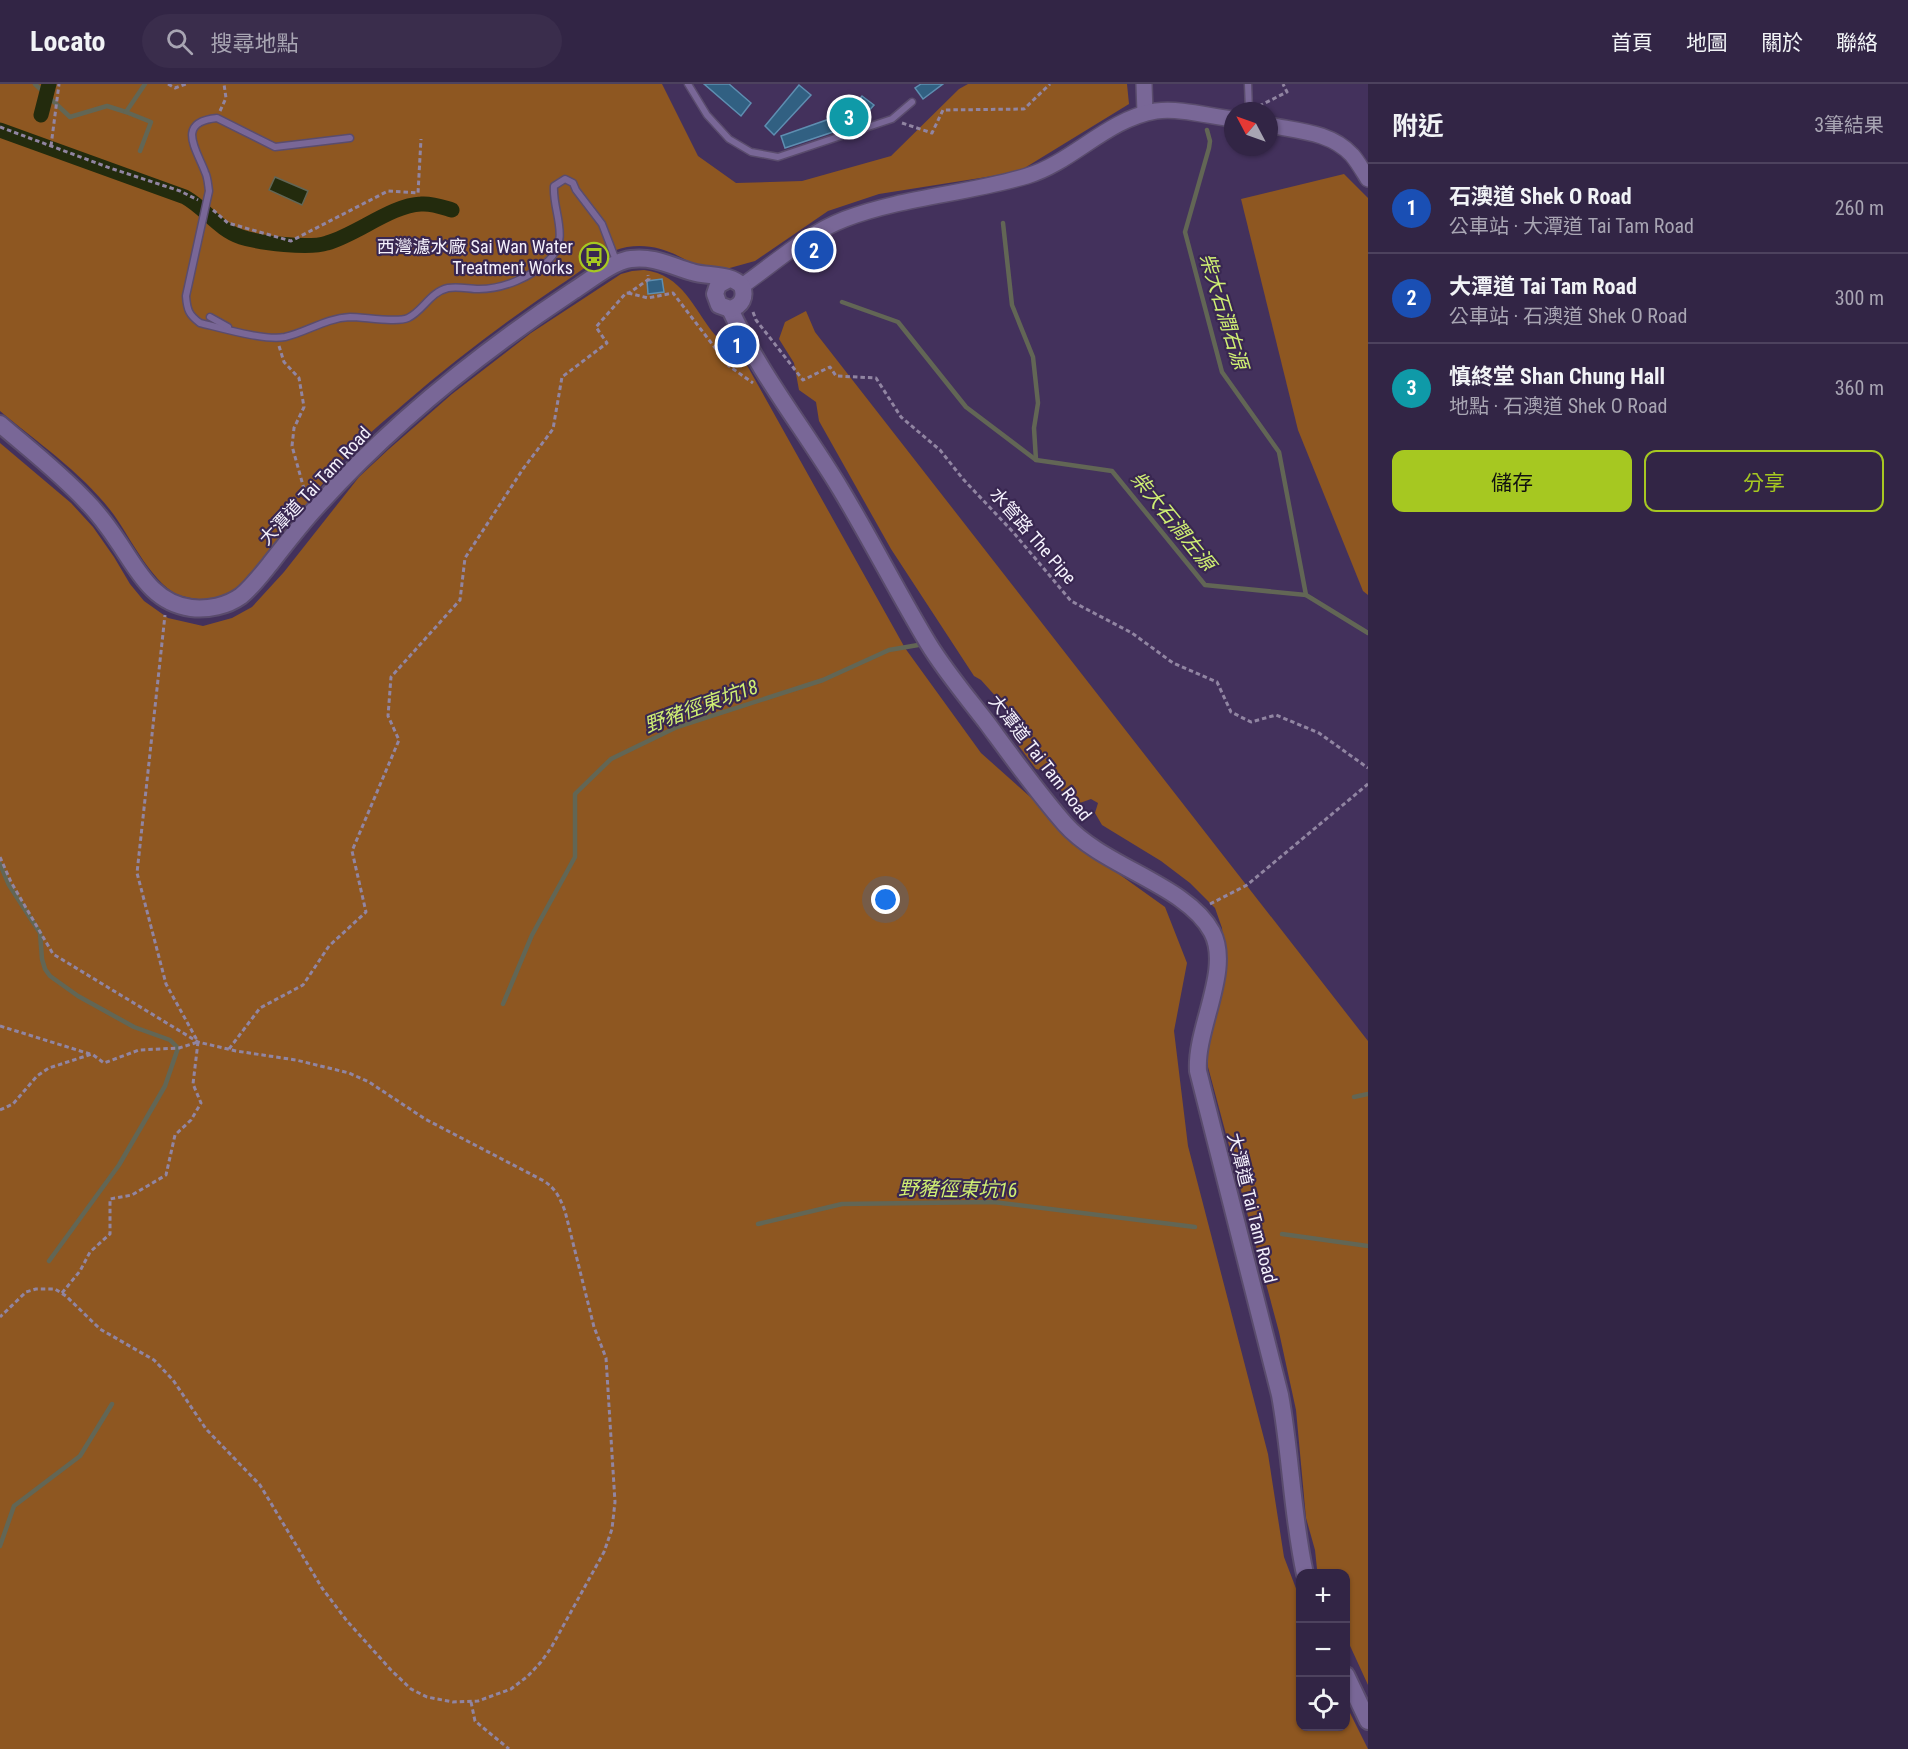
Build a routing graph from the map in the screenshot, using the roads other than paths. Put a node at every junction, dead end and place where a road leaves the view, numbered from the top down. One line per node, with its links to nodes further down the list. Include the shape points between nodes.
1 (688, 84): 4 (lane, via 707,115 729,139 751,152 778,157 892,119)
2 (1144, 84): 6 (street)
3 (1248, 84): 5 (lane)
4 (912, 102)
5 (1249, 102)
6 (1145, 113): 7 (street, via 1168,111); 13 (street, via 1028,176 845,219)
7 (1224, 118)
8 (1278, 127): 10 (street, via 1312,133 1338,144 1353,156)
9 (350, 138): 17 (lane, via 275,147 217,118 206,119 193,131 192,147 206,174 209,191 186,296 187,311 200,323)
10 (1368, 179)
11 (617, 263): 12 (main road, 大潭道 Tai Tam Road, via 659,260); 17 (lane, via 602,224 573,183 565,179 554,186 561,236 556,251 521,279 498,288 444,289 411,318 402,320 348,317 276,338); 18 (main road, 大潭道 Tai Tam Road, via 463,369 380,442 312,512 248,590 217,606 191,608 157,594 89,503)
12 (694, 273): 13 (main road, 大潭道 Tai Tam Road); 14 (main road)
13 (735, 283): 14 (main road, via 718,285); 15 (main road, via 744,291 742,301)
14 (715, 298): 15 (main road, via 722,307)
15 (730, 309): 19 (main road, 大潭道 Tai Tam Road, via 842,491 929,644 1043,798 1089,845 1175,895 1212,932 1218,955 1217,973 1198,1071 1280,1395)
16 (210, 317): 17 (lane)
17 (236, 331)
18 (0, 424)
19 (1304, 1569)
20 (1347, 1677): 21 (main road)
21 (1368, 1721)

